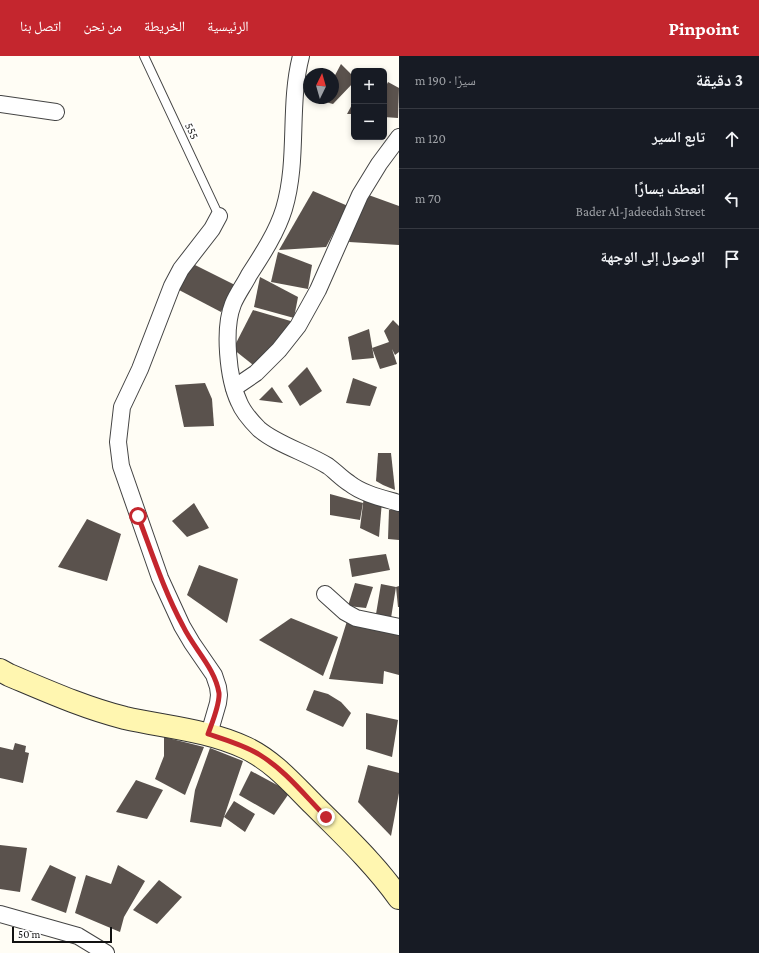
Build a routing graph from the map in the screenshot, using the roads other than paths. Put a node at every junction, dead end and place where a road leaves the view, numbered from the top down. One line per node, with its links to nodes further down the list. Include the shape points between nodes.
1 (144, 56): 6 (lane, 555)
2 (301, 56): 7 (street, via 296,74 293,153 284,209 271,239 231,310 228,345)
3 (0, 104): 4 (street)
4 (56, 112)
5 (399, 137): 7 (street, via 360,195 318,290 298,326 256,373)
6 (219, 216): 12 (street, via 181,269 172,286 140,369 122,407 118,442 121,466 160,578 182,626 214,675 218,687 218,703)
7 (234, 388): 8 (street, via 243,409 260,429 328,466 354,486)
8 (399, 503)
9 (325, 594): 10 (street, via 356,618)
10 (399, 627)
11 (0, 670): 12 (main road, via 90,708 138,721)
12 (208, 734): 13 (main road, via 246,748 278,768 347,836)
13 (399, 898)
14 (0, 914): 15 (street, via 78,936)
15 (106, 953)

